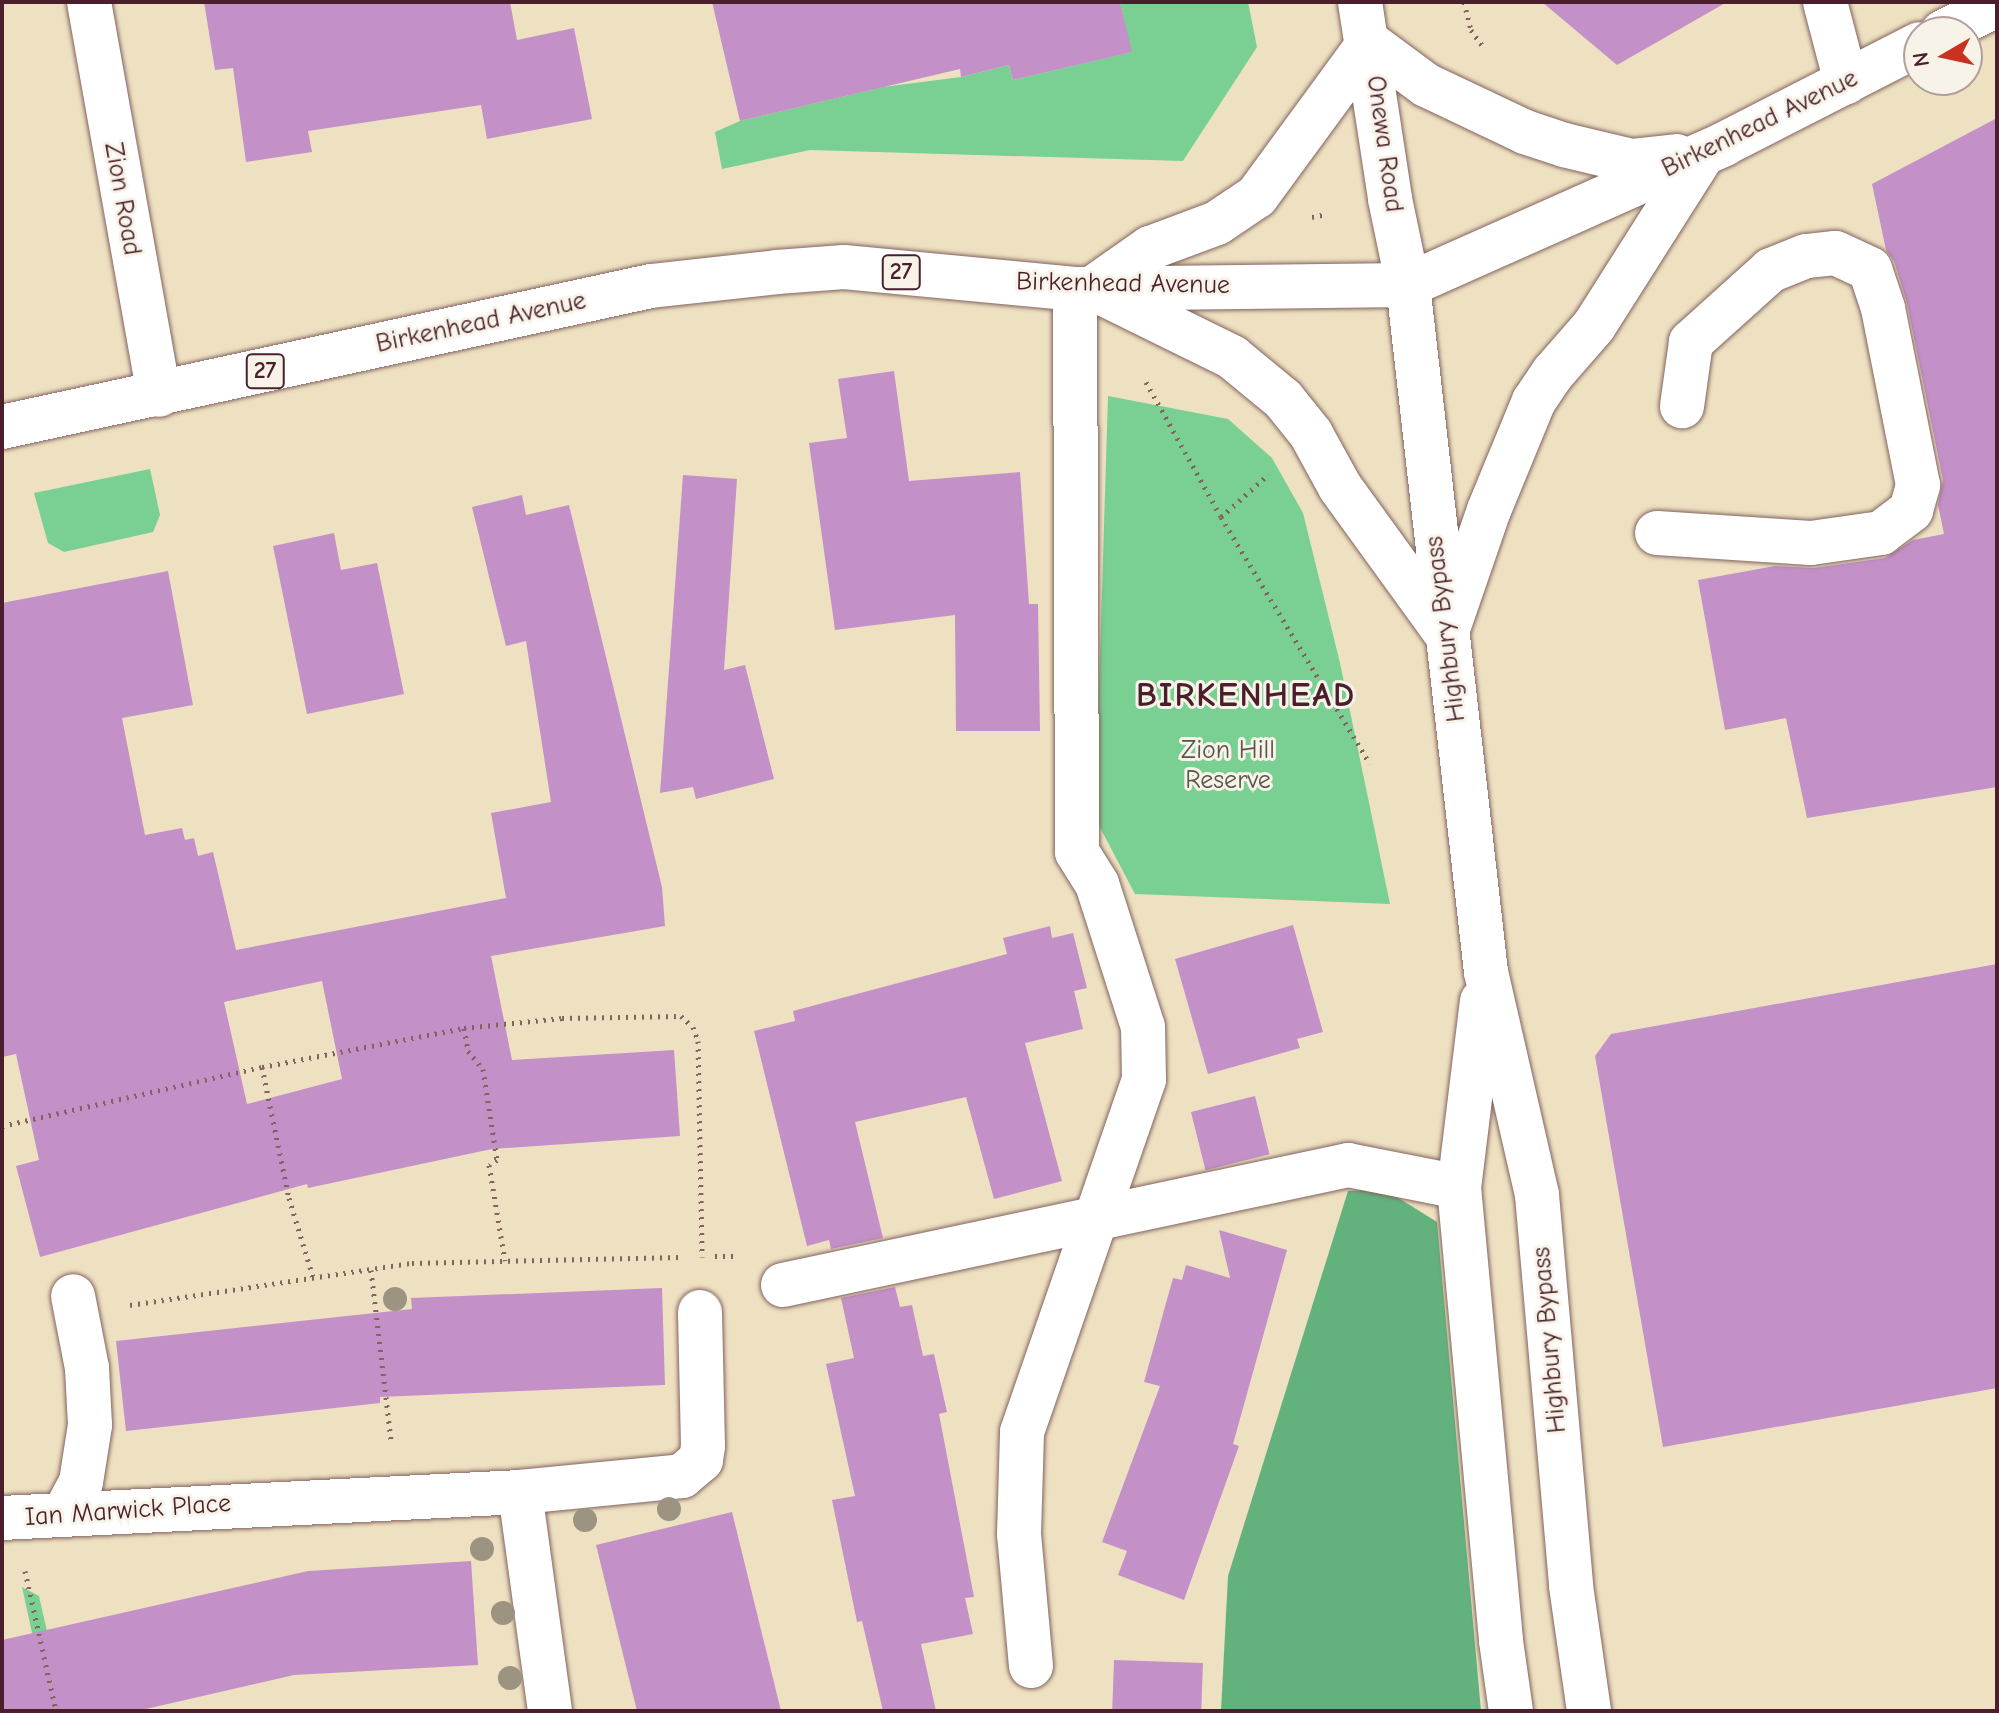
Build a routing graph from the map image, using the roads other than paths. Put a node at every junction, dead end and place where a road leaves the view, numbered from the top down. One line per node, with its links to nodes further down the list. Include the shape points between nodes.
1 (89, 2): 11 (main road, Zion Road)
2 (1825, 2): 7 (main road)
3 (1997, 5): 4 (main road, Birkenhead Avenue)
4 (1969, 16)
5 (1365, 22): 8 (main road, via 1426,85 1525,132 1631,161); 9 (main road, Onewa Road); 10 (main road, via 1257,196 1217,223 1150,248)
6 (1903, 49): 7 (main road, Birkenhead Avenue)
7 (1846, 82): 8 (main road, Birkenhead Avenue)
8 (1703, 154): 9 (main road, Birkenhead Avenue); 15 (main road, via 1594,326 1534,401)
9 (1408, 285): 10 (main road, Birkenhead Avenue / 27); 15 (main road, Highbury Bypass)
10 (1084, 288): 11 (main road, Birkenhead Avenue / 27, via 844,267 680,282); 15 (main road, via 1232,357 1283,399); 18 (main road, via 1077,852 1097,884 1144,1040 1144,1079)
11 (159, 395): 13 (main road, Birkenhead Avenue / 27)
12 (1682, 406): 14 (main road, via 1691,342 1771,270 1806,256 1835,253 1870,269 1883,308 1918,485 1911,510 1881,533 1811,543)
13 (2, 427)
14 (1657, 533)
15 (1446, 634): 16 (main road, Highbury Bypass)
16 (1486, 972): 17 (main road, Highbury Bypass); 28 (main road, Highbury Bypass, via 1537,1195 1571,1586)
17 (1459, 1187): 18 (main road, via 1348,1165); 27 (main road, Highbury Bypass)
18 (1096, 1219): 19 (main road); 25 (main road, via 1022,1432 1019,1534)
19 (783, 1285)
20 (73, 1296): 23 (main road, via 87,1368 90,1425 81,1482)
21 (700, 1312): 22 (main road, Ian Marwick Place, via 701,1460 682,1476)
22 (520, 1492): 23 (main road, Ian Marwick Place, via 254,1503 164,1492); 26 (main road)
23 (64, 1514): 24 (main road, Ian Marwick Place)
24 (8, 1518)
25 (1031, 1666)
26 (550, 1711)
27 (1511, 1711)
28 (1589, 1711)

